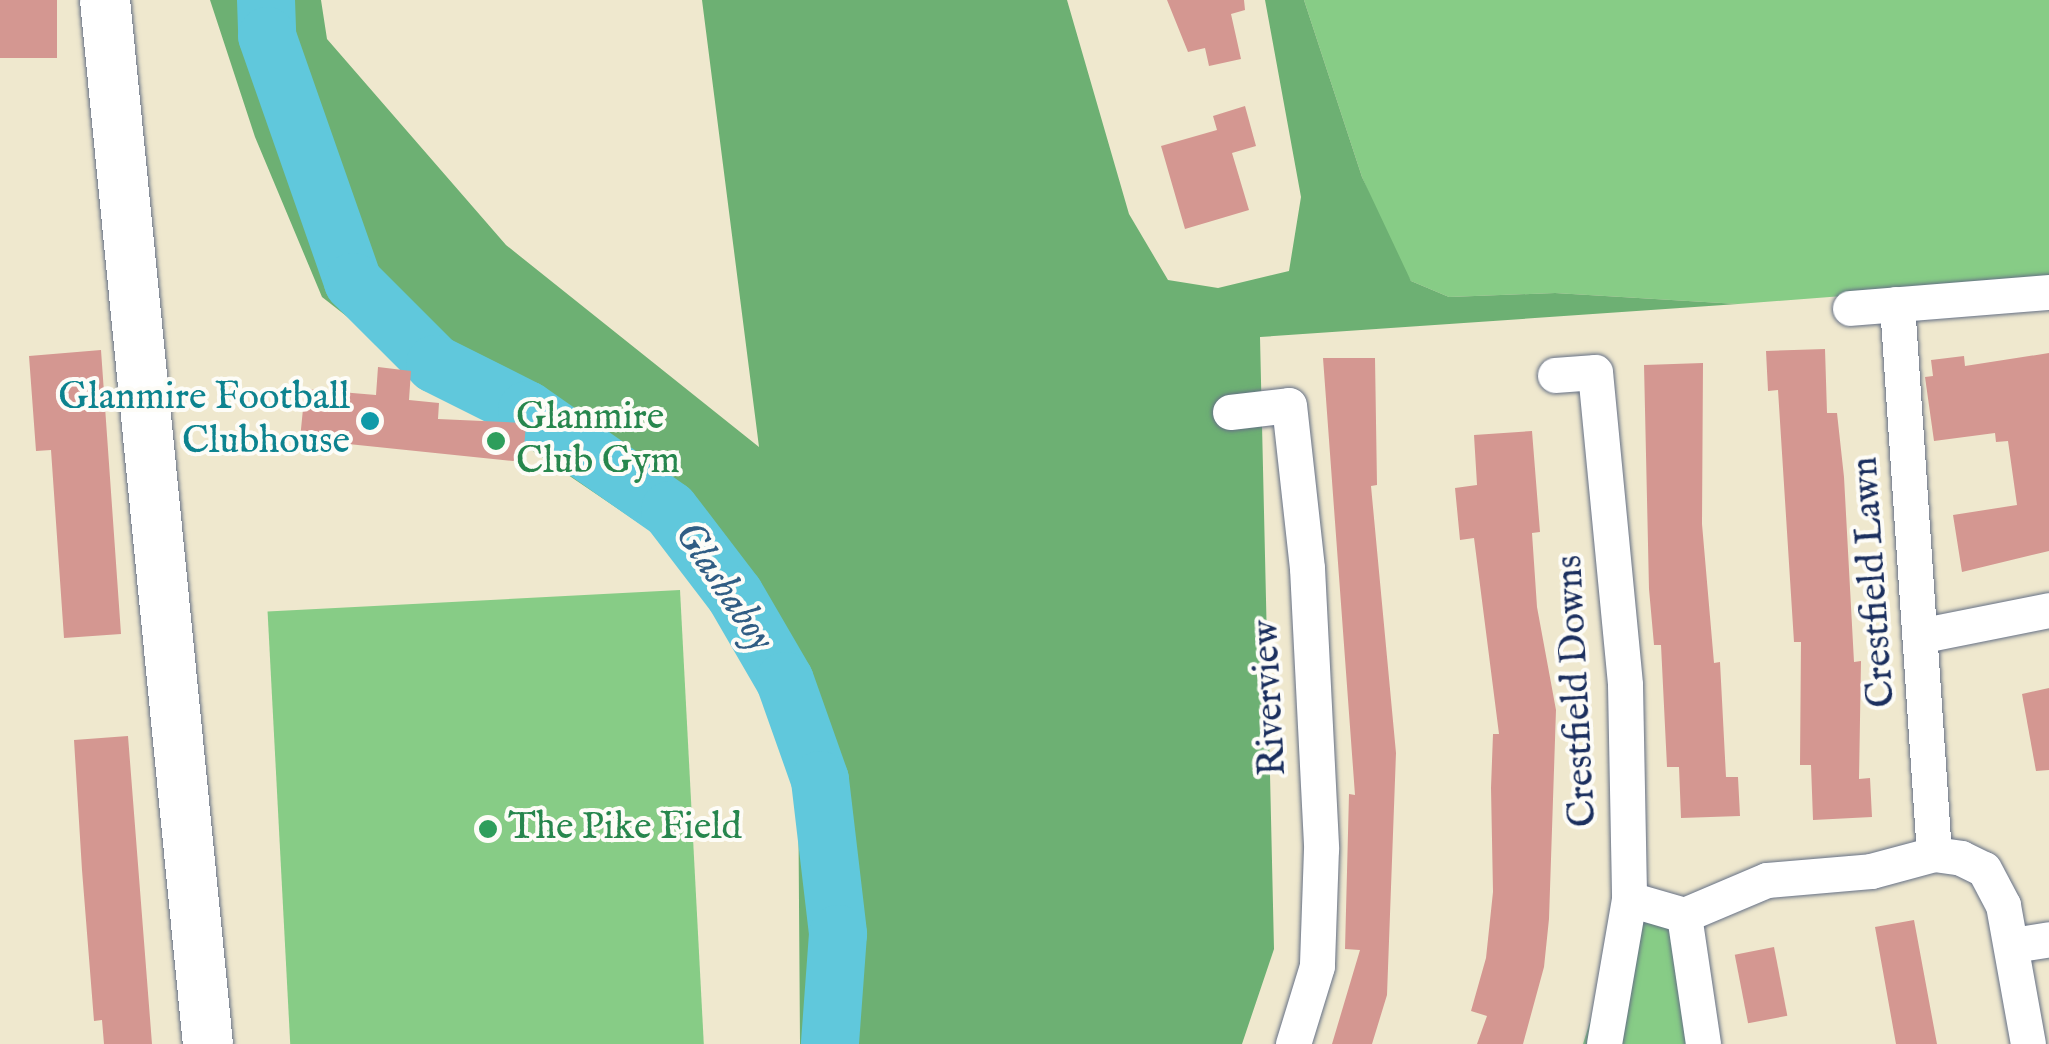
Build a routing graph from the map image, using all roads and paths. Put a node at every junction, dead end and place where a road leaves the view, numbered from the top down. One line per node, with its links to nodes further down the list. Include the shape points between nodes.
1 (105, 0): 14 (main road)
2 (2049, 292): 3 (street)
3 (1896, 304): 4 (street); 8 (street, Crestfield Lawn)
4 (1850, 308)
5 (1554, 375): 10 (street, Crestfield Downs, via 1595,372 1625,685)
6 (1230, 412): 15 (street, Riverview, via 1289,405 1305,550 1321,849 1317,966)
7 (2049, 610): 8 (street)
8 (1924, 635): 9 (street, Crestfield Lawn)
9 (1934, 854): 11 (street, via 1871,871 1767,880); 13 (street, via 1984,869)
10 (1629, 899): 11 (street); 16 (street, Crestfield Downs)
11 (1684, 915): 17 (street)
12 (2049, 938): 13 (street)
13 (2013, 944): 18 (street)
14 (208, 1044)
15 (1293, 1044)
16 (1604, 1044)
17 (1704, 1044)
18 (2028, 1044)

